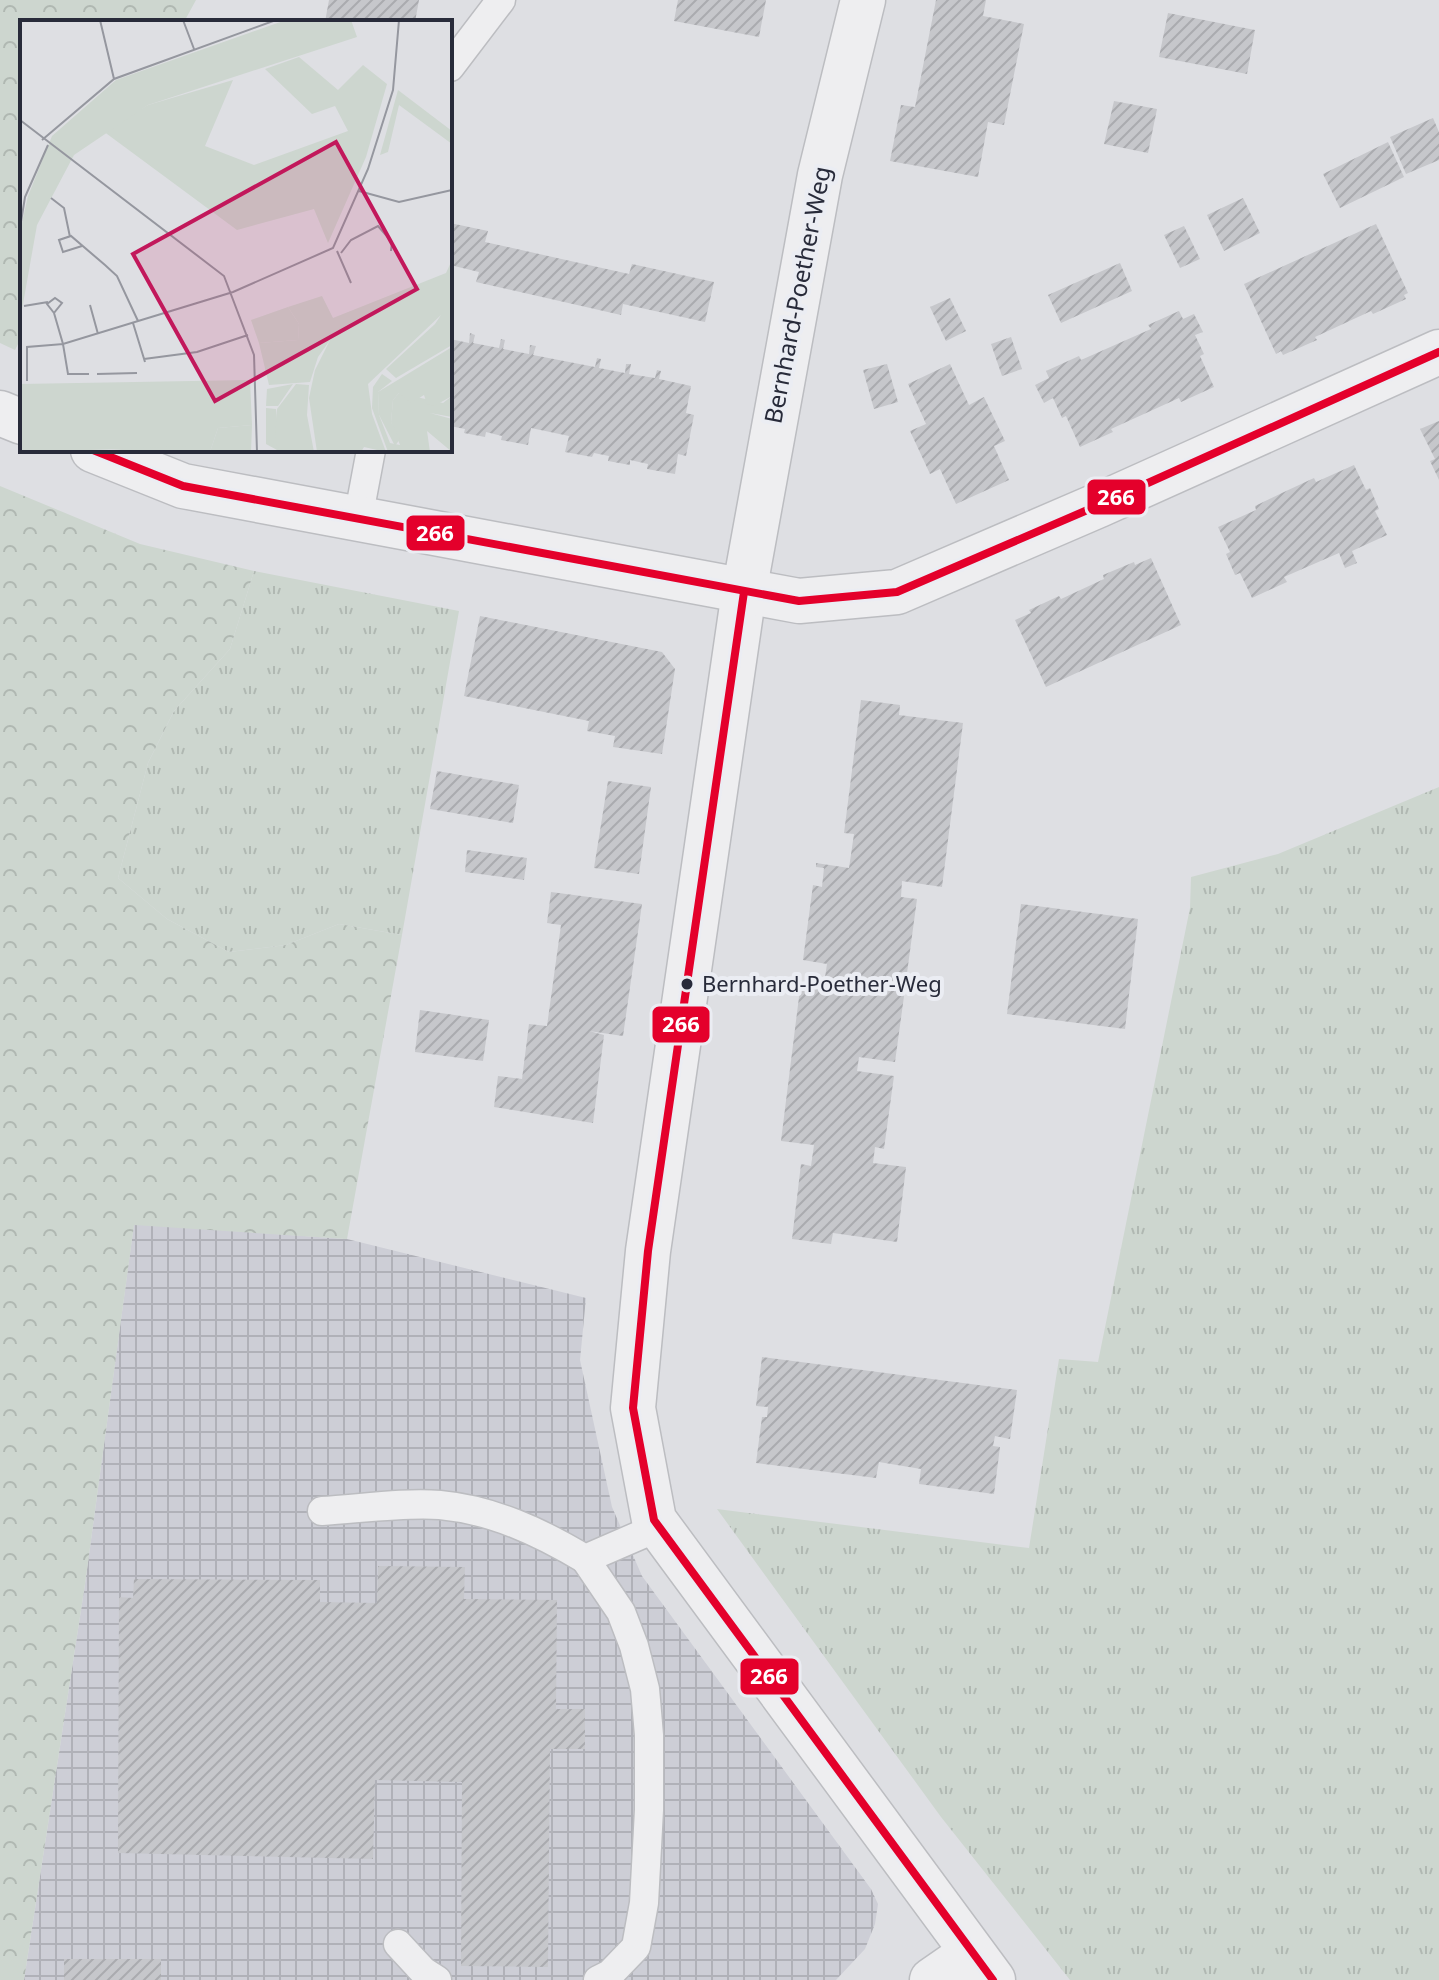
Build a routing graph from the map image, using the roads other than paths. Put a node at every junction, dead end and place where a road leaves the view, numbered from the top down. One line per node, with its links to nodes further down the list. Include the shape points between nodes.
1 (501, 0): 3 (lane)
2 (863, 0): 10 (street, Bernhard-Poether-Weg, via 820,175)
3 (452, 64)
4 (1439, 352): 10 (street, via 897,592 799,601)
5 (0, 413): 6 (street)
6 (20, 421)
7 (98, 452): 9 (street, via 183,486)
8 (371, 452): 9 (lane)
9 (358, 519): 10 (street)
10 (744, 592): 12 (street, Bernhard-Poether-Weg, via 648,1251 633,1408)
11 (322, 1511): 13 (lane, via 439,1505 498,1516)
12 (659, 1527): 13 (lane); 15 (street)
13 (585, 1559): 17 (lane, via 621,1612 634,1646 649,1735 645,1888 636,1947)
14 (398, 1944): 16 (lane)
15 (982, 1967): 18 (street)
16 (437, 1980)
17 (598, 1980)
18 (932, 1980)

